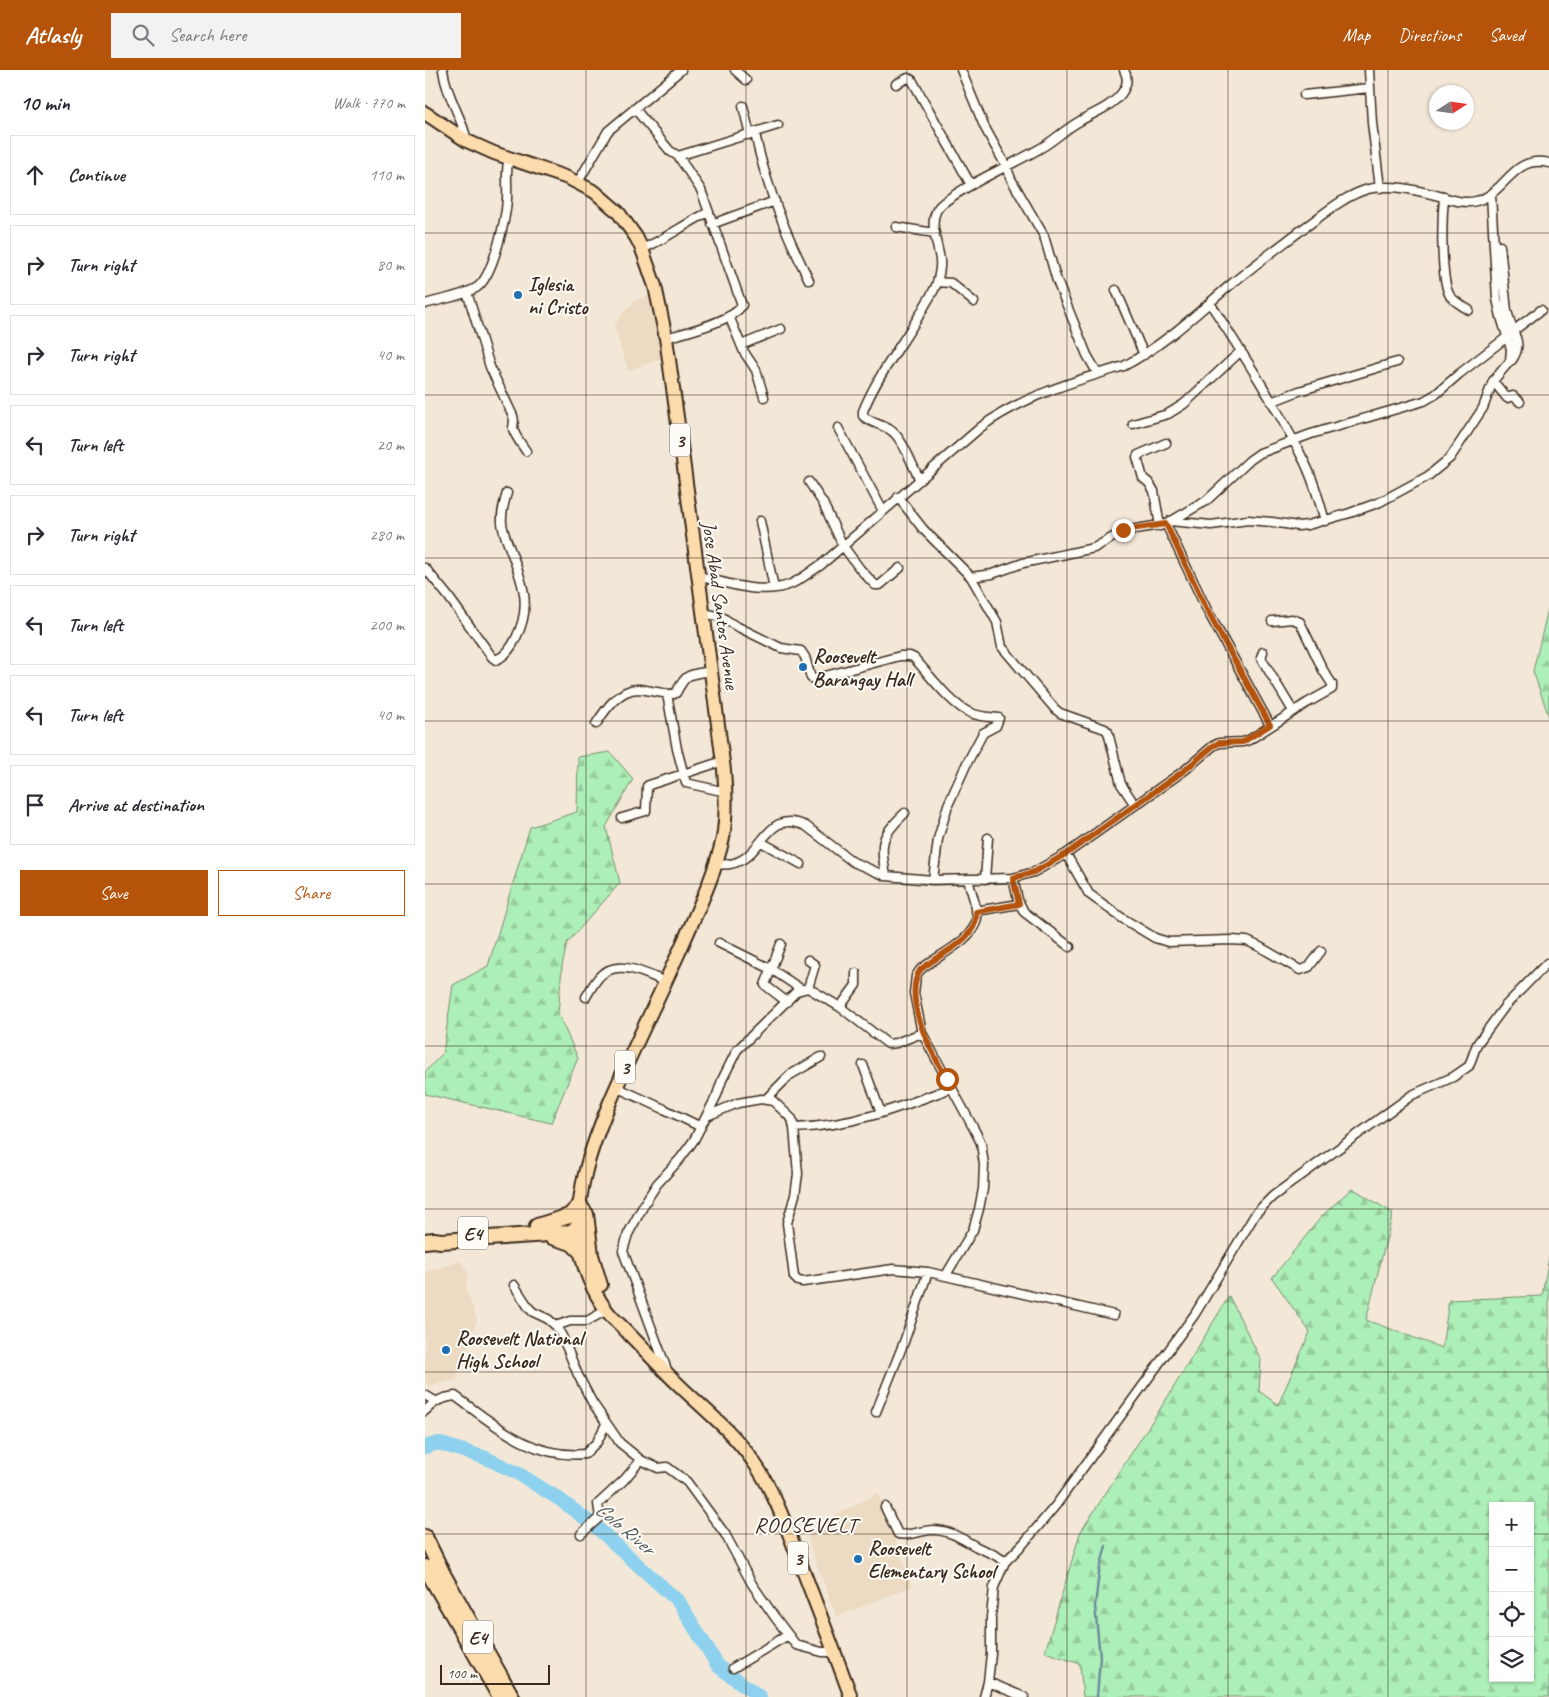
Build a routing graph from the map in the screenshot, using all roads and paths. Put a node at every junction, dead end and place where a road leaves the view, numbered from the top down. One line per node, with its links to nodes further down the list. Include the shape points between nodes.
1 (443, 70): 16 (street)
2 (681, 70): 12 (street)
3 (735, 70): 7 (street)
4 (961, 70): 20 (street, via 984,126)
5 (1124, 70): 20 (street, via 1127,86 1116,100)
6 (1369, 70): 9 (street)
7 (745, 80)
8 (896, 84): 22 (street, via 908,78 912,80)
9 (1369, 88): 10 (street); 23 (street)
10 (1304, 95)
11 (743, 106): 15 (street)
12 (635, 109): 17 (street, via 670,152); 21 (street, via 608,131)
13 (425, 113): 16 (highway, Jose Abad Santos Avenue / 3)
14 (778, 125): 15 (street)
15 (753, 134): 17 (street); 26 (street)
16 (467, 142): 18 (highway, Jose Abad Santos Avenue / 3)
17 (678, 156): 27 (street, via 701,190)
18 (509, 157): 21 (highway, Jose Abad Santos Avenue / 3); 36 (street, via 506,209 492,264 486,279)
19 (1549, 163): 24 (street, via 1526,164)
20 (1006, 166): 22 (street); 50 (street, via 1044,236 1057,282 1087,356)
21 (578, 182): 32 (highway, Jose Abad Santos Avenue / 3, via 618,212)
22 (971, 185): 30 (street, via 937,208)
23 (1380, 188): 25 (street); 38 (street, via 1366,190 1331,208)
24 (1491, 195): 25 (street, via 1467,202); 44 (street, via 1497,299)
25 (1444, 198): 40 (street, via 1445,282 1453,299)
26 (775, 201): 28 (street); 33 (street)
27 (709, 212): 28 (street); 32 (street)
28 (712, 224): 42 (street, via 741,305)
29 (896, 228): 30 (street)
30 (935, 233): 34 (street, via 941,268)
31 (1501, 246): 44 (street)
32 (642, 249): 45 (highway, Jose Abad Santos Avenue / 3, via 653,280)
33 (809, 280)
34 (937, 282): 37 (street, via 951,283); 60 (street, via 863,411 867,420 895,434)
35 (1117, 290): 48 (street)
36 (467, 292): 39 (street); 59 (street, via 490,367 515,421 515,433)
37 (974, 302)
38 (1210, 303): 47 (street); 48 (street)
39 (425, 304)
40 (1469, 310)
41 (1541, 310): 44 (street)
42 (729, 316): 45 (street); 46 (street)
43 (781, 329): 46 (street)
44 (1510, 334): 51 (street, via 1510,361); 57 (street, via 1424,401)
45 (665, 338): 71 (highway, Jose Abad Santos Avenue / 3)
46 (741, 345): 52 (street, via 756,370)
47 (1241, 351): 53 (street); 55 (street, via 1184,404 1168,414)
48 (1144, 355): 50 (street)
49 (1397, 362): 53 (street)
50 (1099, 374): 60 (street, via 1029,399 997,415)
51 (1493, 381): 54 (street, via 1507,398 1513,396); 66 (street, via 1483,408 1441,467 1380,502)
52 (764, 397)
53 (1271, 402): 57 (street)
54 (1519, 402)
55 (1133, 424)
56 (838, 428): 64 (street)
57 (1293, 441): 66 (street, via 1311,476); 67 (street, via 1260,453 1206,501)
58 (1166, 443): 67 (street, via 1137,457 1143,478 1153,491)
59 (526, 451)
60 (920, 480): 63 (street)
61 (809, 482): 68 (street, via 823,503)
62 (507, 493): 69 (street, via 502,523 520,574 526,607 521,628 508,651 499,659 492,657)
63 (898, 497): 64 (street); 72 (street, via 923,529)
64 (883, 511): 68 (street)
65 (760, 521): 73 (street)
66 (1325, 521): 67 (street, via 1298,526 1248,520 1211,525)
67 (1166, 524): 72 (street, via 1123,530 1094,548); 81 (street, via 1207,610)
68 (843, 546): 70 (street, via 875,586); 73 (street, via 801,579)
69 (425, 568)
70 (900, 568)
71 (698, 576): 73 (street, via 741,586); 74 (highway, Jose Abad Santos Avenue / 3)
72 (971, 577): 85 (street, via 997,622 1001,647 1060,713 1108,732 1121,784)
73 (774, 588)
74 (703, 613): 77 (highway, Jose Abad Santos Avenue / 3); 97 (street, via 722,617 775,646 801,650 814,679 865,664 909,656 956,703 979,715 999,718 995,726 983,733 948,805 938,839)
75 (1272, 621): 79 (street, via 1292,619 1300,622 1333,686)
76 (1263, 652): 79 (street, via 1261,658)
77 (711, 672): 78 (street, via 688,675 676,693); 82 (highway, Jose Abad Santos Avenue / 3)
78 (667, 694): 80 (street, via 638,689 627,692 613,701); 83 (street)
79 (1293, 712): 81 (street)
80 (596, 724)
81 (1270, 725): 85 (street, via 1243,742 1213,746)
82 (723, 762): 83 (street); 84 (highway, Jose Abad Santos Avenue / 3)
83 (684, 772): 84 (street, via 686,782 691,785); 87 (street, via 647,786 646,811)
84 (726, 792): 91 (highway, Jose Abad Santos Avenue / 3, via 724,829)
85 (1135, 805): 90 (street)
86 (905, 813): 93 (street, via 885,836)
87 (622, 818)
88 (988, 838): 96 (street)
89 (761, 842): 91 (street, via 752,853 734,864); 92 (street); 93 (street, via 774,825 799,822 853,862)
90 (1066, 854): 94 (street, via 1034,872); 103 (street, via 1083,886 1096,900 1162,941 1247,941 1300,970 1309,967)
91 (716, 864): 108 (highway, Jose Abad Santos Avenue / 3)
92 (801, 864)
93 (886, 876): 97 (street)
94 (1013, 878): 96 (street); 98 (street)
95 (968, 879): 96 (street); 97 (street); 99 (street)
96 (985, 879)
97 (933, 880)
98 (1019, 904): 99 (street); 102 (street)
99 (976, 912): 113 (street, via 975,923 965,937 923,967 916,976 914,993)
100 (719, 943): 106 (street)
101 (781, 944): 106 (street)
102 (1070, 947)
103 (1321, 951)
104 (808, 960): 109 (street, via 815,965)
105 (1547, 963): 145 (street, via 1505,1006 1477,1044 1469,1066 1412,1095 1273,1196 1256,1213 1189,1322 1055,1505)
106 (771, 969): 109 (street); 111 (street, via 765,986)
107 (855, 973): 112 (street, via 856,984)
108 (665, 982): 110 (street, via 630,968 617,969 601,975); 116 (highway, Jose Abad Santos Avenue / 3)
109 (805, 989): 111 (street, via 797,991); 112 (street)
110 (586, 997)
111 (787, 1002): 120 (street, via 737,1050)
112 (840, 1007): 113 (street, via 888,1044)
113 (922, 1033): 117 (street)
114 (821, 1057): 118 (street, via 790,1075)
115 (863, 1065): 119 (street)
116 (616, 1087): 121 (street); 123 (highway, Jose Abad Santos Avenue / 3, via 587,1164)
117 (951, 1088): 119 (street); 129 (street, via 975,1130 984,1165 983,1189 973,1230)
118 (767, 1099): 120 (street, via 738,1103); 122 (street, via 792,1119)
119 (881, 1113): 122 (street, via 837,1125)
120 (707, 1116): 121 (street)
121 (701, 1127): 135 (street, via 646,1201 628,1234 623,1251)
122 (794, 1128): 128 (street, via 798,1174 787,1224 794,1277 798,1282 893,1269)
123 (580, 1205): 124 (highway, Jose Abad Santos Avenue / 3); 125 (highway, E4, via 569,1216); 127 (highway, Jose Abad Santos Avenue / 3, via 587,1214)
124 (578, 1227): 125 (highway, E4, via 565,1224); 127 (highway, via 585,1235)
125 (538, 1230): 126 (highway, E4, via 440,1236); 127 (highway, E4, via 572,1243)
126 (429, 1240)
127 (586, 1253): 131 (highway, Jose Abad Santos Avenue / 3, via 594,1290); 134 (highway, Jose Abad Santos Avenue / 3)
128 (928, 1272): 129 (street); 139 (street)
129 (946, 1275): 132 (street)
130 (514, 1285): 133 (street, via 529,1308)
131 (607, 1310): 133 (street, via 587,1321 570,1321); 134 (highway, Jose Abad Santos Avenue / 3)
132 (1114, 1315)
133 (556, 1326): 140 (street)
134 (627, 1332): 135 (highway, Jose Abad Santos Avenue / 3)
135 (668, 1374): 149 (highway, Jose Abad Santos Avenue / 3, via 740,1443 764,1478 783,1517)
136 (425, 1395): 137 (street)
137 (435, 1401): 138 (street); 140 (street, via 455,1396 500,1430 522,1442 562,1454 585,1454 597,1442)
138 (425, 1411)
139 (876, 1412)
140 (606, 1424): 141 (street, via 620,1443)
141 (641, 1460): 143 (street, via 598,1504 601,1517); 148 (street, via 658,1468 667,1467 687,1482 725,1534 753,1584)
142 (885, 1507): 145 (street, via 898,1534 945,1531 997,1554)
143 (583, 1532)
144 (425, 1537): 147 (highway, E4)
145 (1005, 1562): 151 (street, via 994,1587)
146 (425, 1567): 147 (highway, E4)
147 (439, 1580): 152 (highway, E4); 153 (highway, E4)
148 (788, 1635): 149 (street, via 796,1645); 150 (street)
149 (835, 1652): 154 (highway, Jose Abad Santos Avenue / 3)
150 (733, 1668)
151 (988, 1682): 155 (street); 156 (street)
152 (500, 1697)
153 (512, 1697)
154 (851, 1697)
155 (984, 1697)
156 (1024, 1697)

